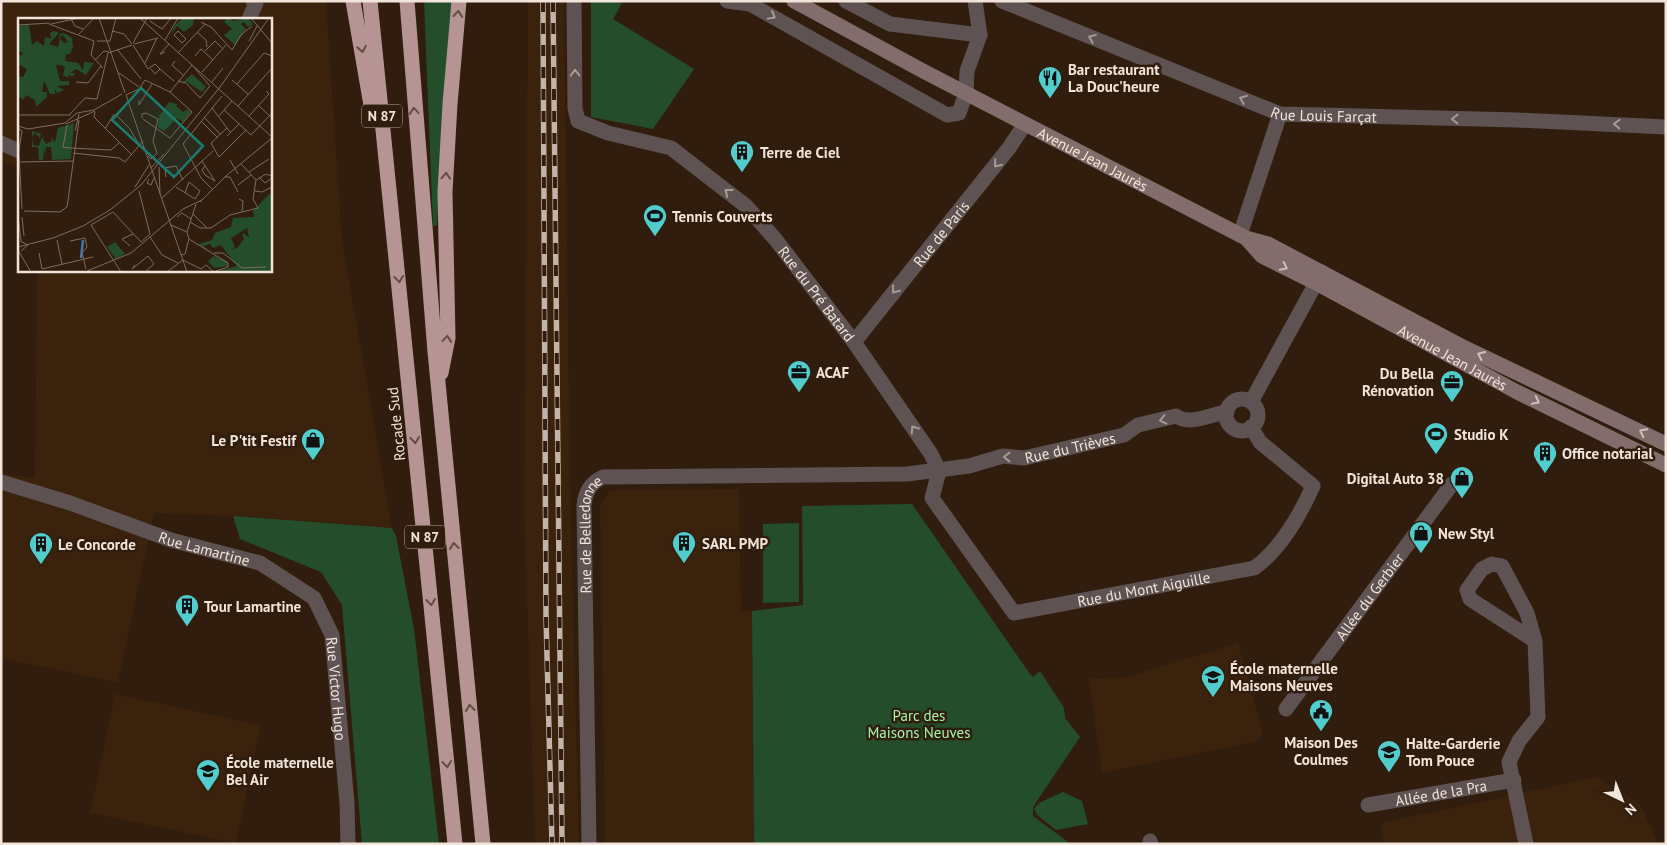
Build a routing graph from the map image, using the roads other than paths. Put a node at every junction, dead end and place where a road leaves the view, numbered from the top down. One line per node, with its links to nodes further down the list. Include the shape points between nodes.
1 (253, 1): 12 (street, via 256,3)
2 (353, 1): 20 (highway, one-way to 20)
3 (370, 1): 20 (highway, Rocade Sud / N 87)
4 (407, 1): 24 (highway, N 87, one-way to 4)
5 (459, 1): 24 (highway, one-way to 5, via 448,338 445,192)
6 (574, 1): 23 (street, Rue du Pré Batard, one-way to 6, via 746,206 671,148 608,133 578,121 575,108)
7 (727, 1): 14 (street, one-way to 14, via 750,4 947,115 959,113)
8 (794, 1): 14 (main road, Avenue Jean Jaurès)
9 (846, 1): 13 (street, via 890,24)
10 (975, 1): 13 (street)
11 (1002, 1): 15 (street, Rue Louis Farçat, one-way to 11)
12 (249, 18)
13 (980, 35): 14 (street, via 967,71)
14 (966, 93): 16 (main road, Avenue Jean Jaurès)
15 (1280, 114): 17 (street, Rue Louis Farçat, one-way to 15); 21 (street)
16 (1025, 124): 21 (main road, Avenue Jean Jaurès); 23 (street, Rue de Paris, one-way to 23)
17 (1666, 127)
18 (1, 143): 19 (street)
19 (18, 151)
20 (394, 230): 39 (highway, Rocade Sud / N 87, one-way to 39)
21 (1243, 236): 22 (main road, Avenue Jean Jaurès, via 1268,244)
22 (1319, 277): 25 (street); 28 (main road, Avenue Jean Jaurès, one-way to 22); 29 (main road, Avenue Jean Jaurès, one-way to 29, via 1526,396)
23 (854, 342): 30 (street, Rue du Pré Batard, one-way to 23)
24 (439, 387): 40 (highway, N 87, one-way to 24)
25 (1251, 402): 26 (street, Rue du Trièves, via 1236,401); 27 (street, via 1258,415)
26 (1227, 412): 27 (street, via 1233,428 1242,431); 30 (street, Rue du Trièves, one-way to 30, via 1197,420 1181,420 1176,416 1138,426 1124,435 1024,458 1003,456)
27 (1251, 427): 30 (street, Rue du Mont Aiguille, via 1260,442 1313,486 1302,511 1267,559 1254,568 1014,613 932,498)
28 (1666, 444)
29 (1666, 465)
30 (940, 471): 41 (street, Rue de Belledonne, via 603,477 593,483 585,495 584,506)
31 (1, 482): 33 (street, Rue Lamartine, via 171,540 260,563)
32 (1452, 484): 35 (street, Allée du Gerbier)
33 (314, 598): 38 (street, Rue Victor Hugo, via 332,635)
34 (1535, 641): 34 (street, via 1527,613 1502,566 1492,564 1482,569 1466,590 1470,599); 36 (street, via 1538,717 1508,762)
35 (1286, 708)
36 (1514, 780): 37 (street, Allée de la Pra); 42 (street)
37 (1368, 805)
38 (348, 844)
39 (455, 844)
40 (484, 844)
41 (589, 844)
42 (1526, 844)

